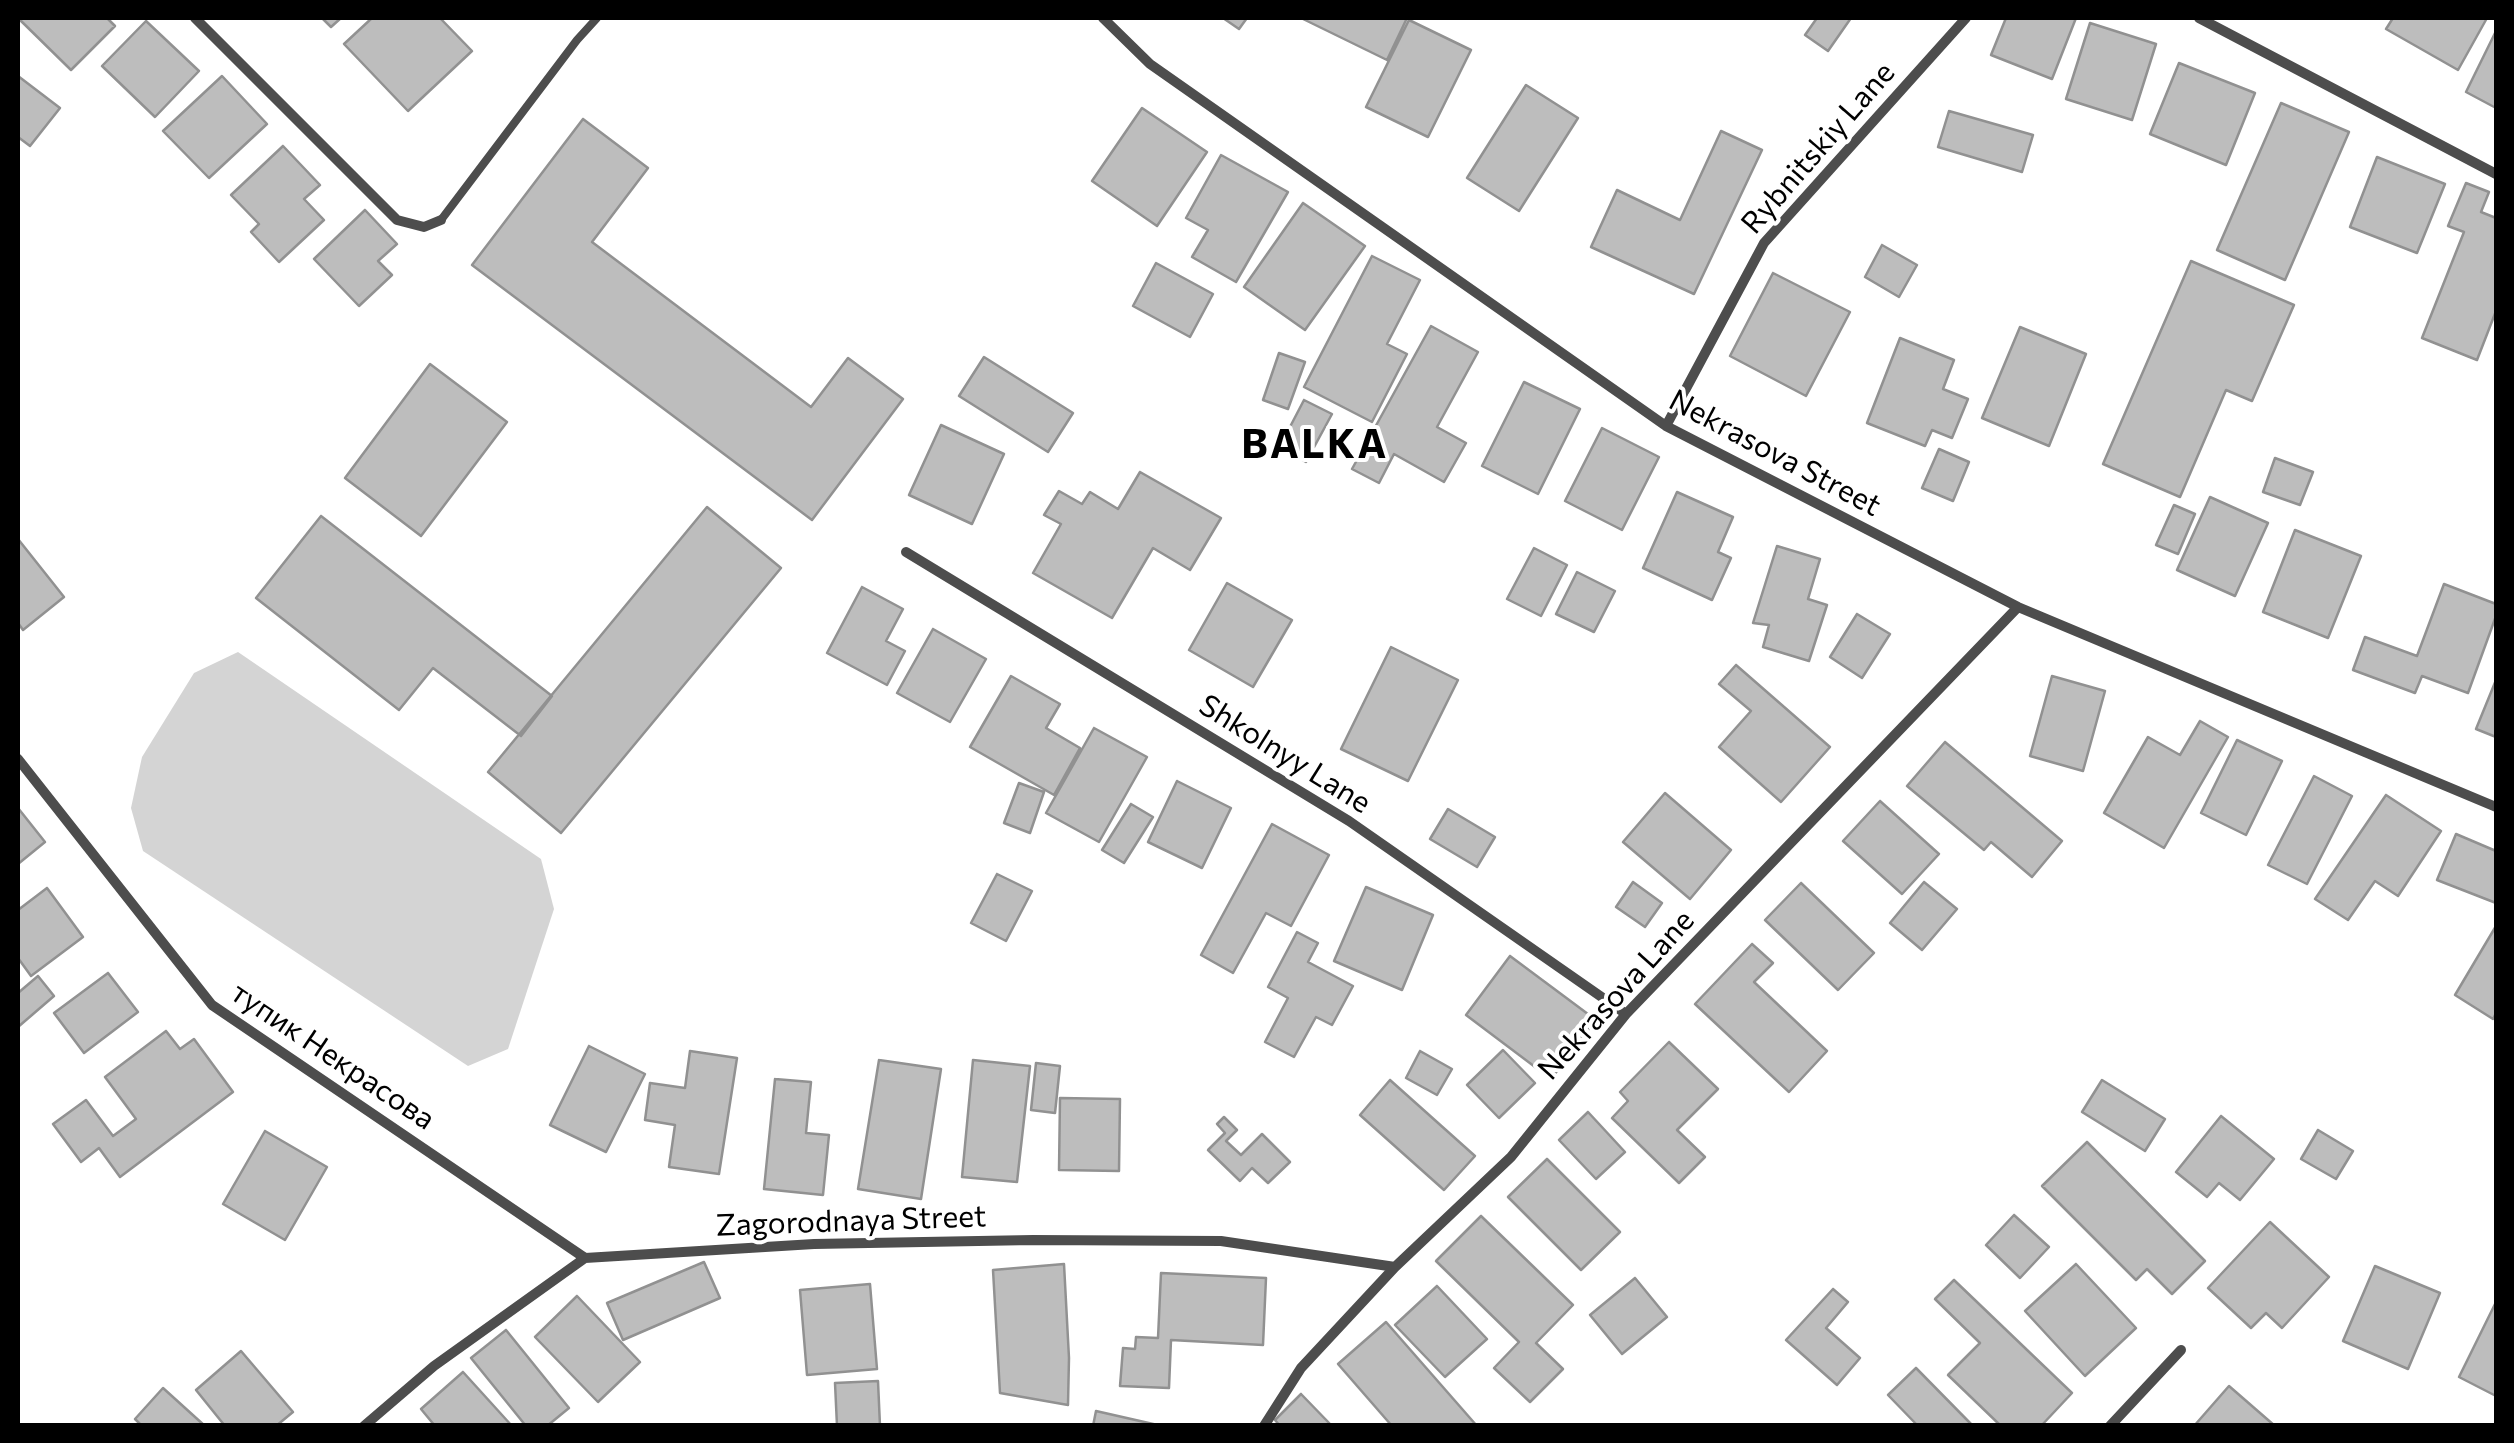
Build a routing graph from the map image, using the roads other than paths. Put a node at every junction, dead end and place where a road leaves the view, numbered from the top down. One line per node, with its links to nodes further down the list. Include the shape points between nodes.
1 (196, 18): 7 (street, via 397,220 424,227)
2 (597, 18): 7 (lane)
3 (1103, 18): 8 (street, Nekrasova Street, via 1150,64)
4 (1966, 18): 8 (street, Rybnitskiy Lane, via 1764,243)
5 (2200, 18): 6 (street)
6 (2496, 174)
7 (441, 220)
8 (1666, 426): 10 (street, Nekrasova Street)
9 (906, 552): 13 (street, Shkolnyy Lane, via 1350,822)
10 (2018, 607): 12 (street, Nekrasova Street); 13 (street, Nekrasova Lane)
11 (18, 759): 14 (street, тупик Некрасова, via 212,1004)
12 (2496, 806)
13 (1626, 1014): 15 (street, Nekrasova Lane, via 1511,1157)
14 (586, 1258): 15 (street, Zagorodnaya Street, via 814,1244 1202,1241); 17 (street, via 434,1366)
15 (1396, 1266): 18 (street, Nekrasova Lane, via 1301,1368)
16 (2181, 1350): 19 (street)
17 (364, 1426)
18 (1264, 1426)
19 (2110, 1426)

